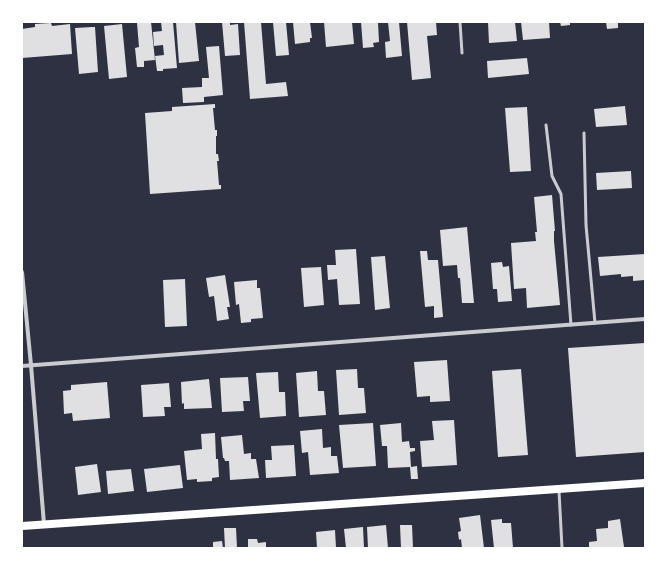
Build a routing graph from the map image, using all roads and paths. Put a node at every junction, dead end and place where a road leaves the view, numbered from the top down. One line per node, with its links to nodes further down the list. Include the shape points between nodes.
1 (460, 22): 2 (lane)
2 (462, 53)
3 (546, 125): 8 (lane, via 552,176 561,194)
4 (584, 133): 7 (lane, via 586,225)
5 (22, 272): 9 (street)
6 (645, 319): 7 (street)
7 (595, 323): 8 (street)
8 (571, 325): 9 (street)
9 (31, 365): 10 (street); 13 (street)
10 (22, 366)
11 (645, 483): 12 (main road)
12 (559, 489): 13 (main road); 15 (lane)
13 (44, 525): 14 (main road)
14 (22, 526)
15 (562, 548)

